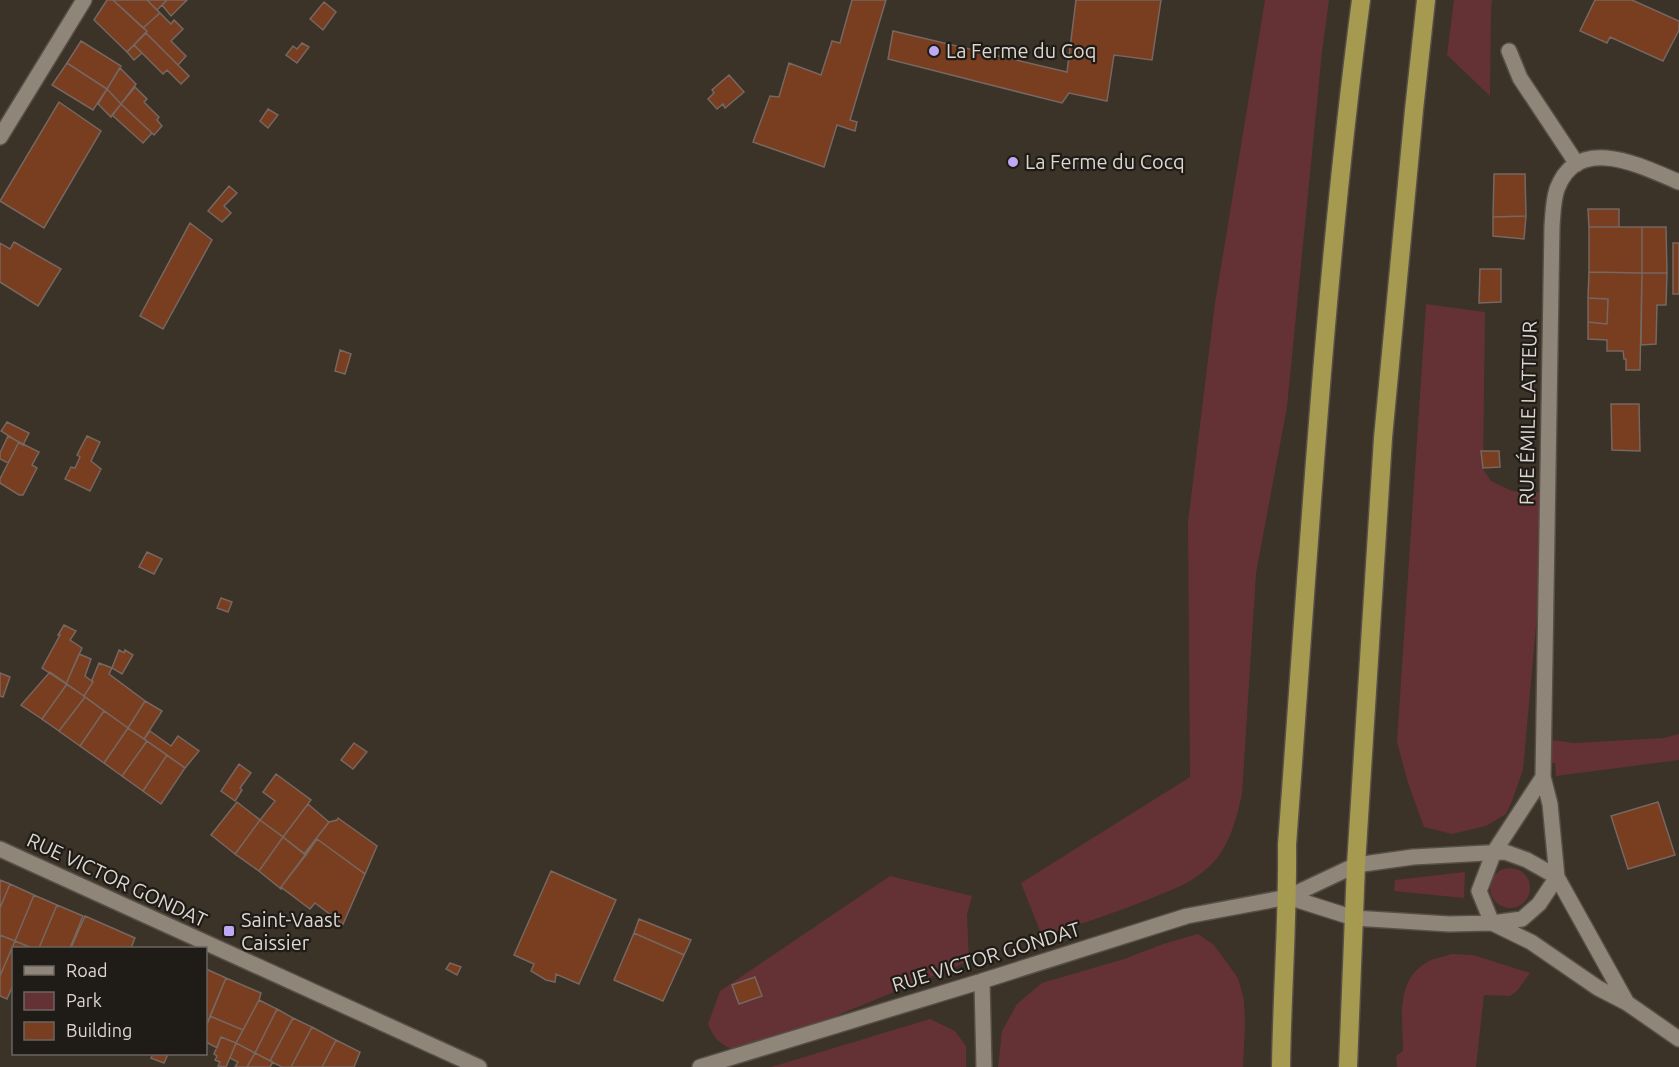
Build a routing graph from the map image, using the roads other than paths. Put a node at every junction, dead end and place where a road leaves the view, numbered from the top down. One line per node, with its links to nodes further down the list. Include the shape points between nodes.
1 (84, 0): 5 (street)
2 (1360, 0): 13 (highway, via 1317,437 1287,845)
3 (1426, 0): 11 (highway, via 1383,438)
4 (1509, 51): 6 (street, via 1520,78)
5 (0, 137)
6 (1576, 164): 7 (street, via 1598,157 1622,160); 8 (street, RUE ÉMILE LATTEUR, via 1557,188 1552,226)
7 (1679, 182)
8 (1544, 777): 10 (street); 12 (street, RUE ÉMILE LATTEUR)
9 (0, 849): 19 (street, RUE VICTOR GONDAT)
10 (1494, 852): 11 (street); 12 (street, via 1527,860); 15 (street, via 1479,891)
11 (1356, 865): 13 (street); 14 (highway)
12 (1557, 877): 15 (street, via 1539,904 1522,919); 17 (street)
13 (1288, 897): 14 (street); 16 (street, RUE VICTOR GONDAT, via 1187,916); 22 (highway)
14 (1354, 918): 15 (street); 23 (highway)
15 (1492, 923): 17 (street, via 1531,942)
16 (982, 981): 20 (street, RUE VICTOR GONDAT); 21 (street)
17 (1627, 1003): 18 (street)
18 (1679, 1039)
19 (479, 1067)
20 (699, 1067)
21 (984, 1067)
22 (1281, 1067)
23 (1348, 1067)

